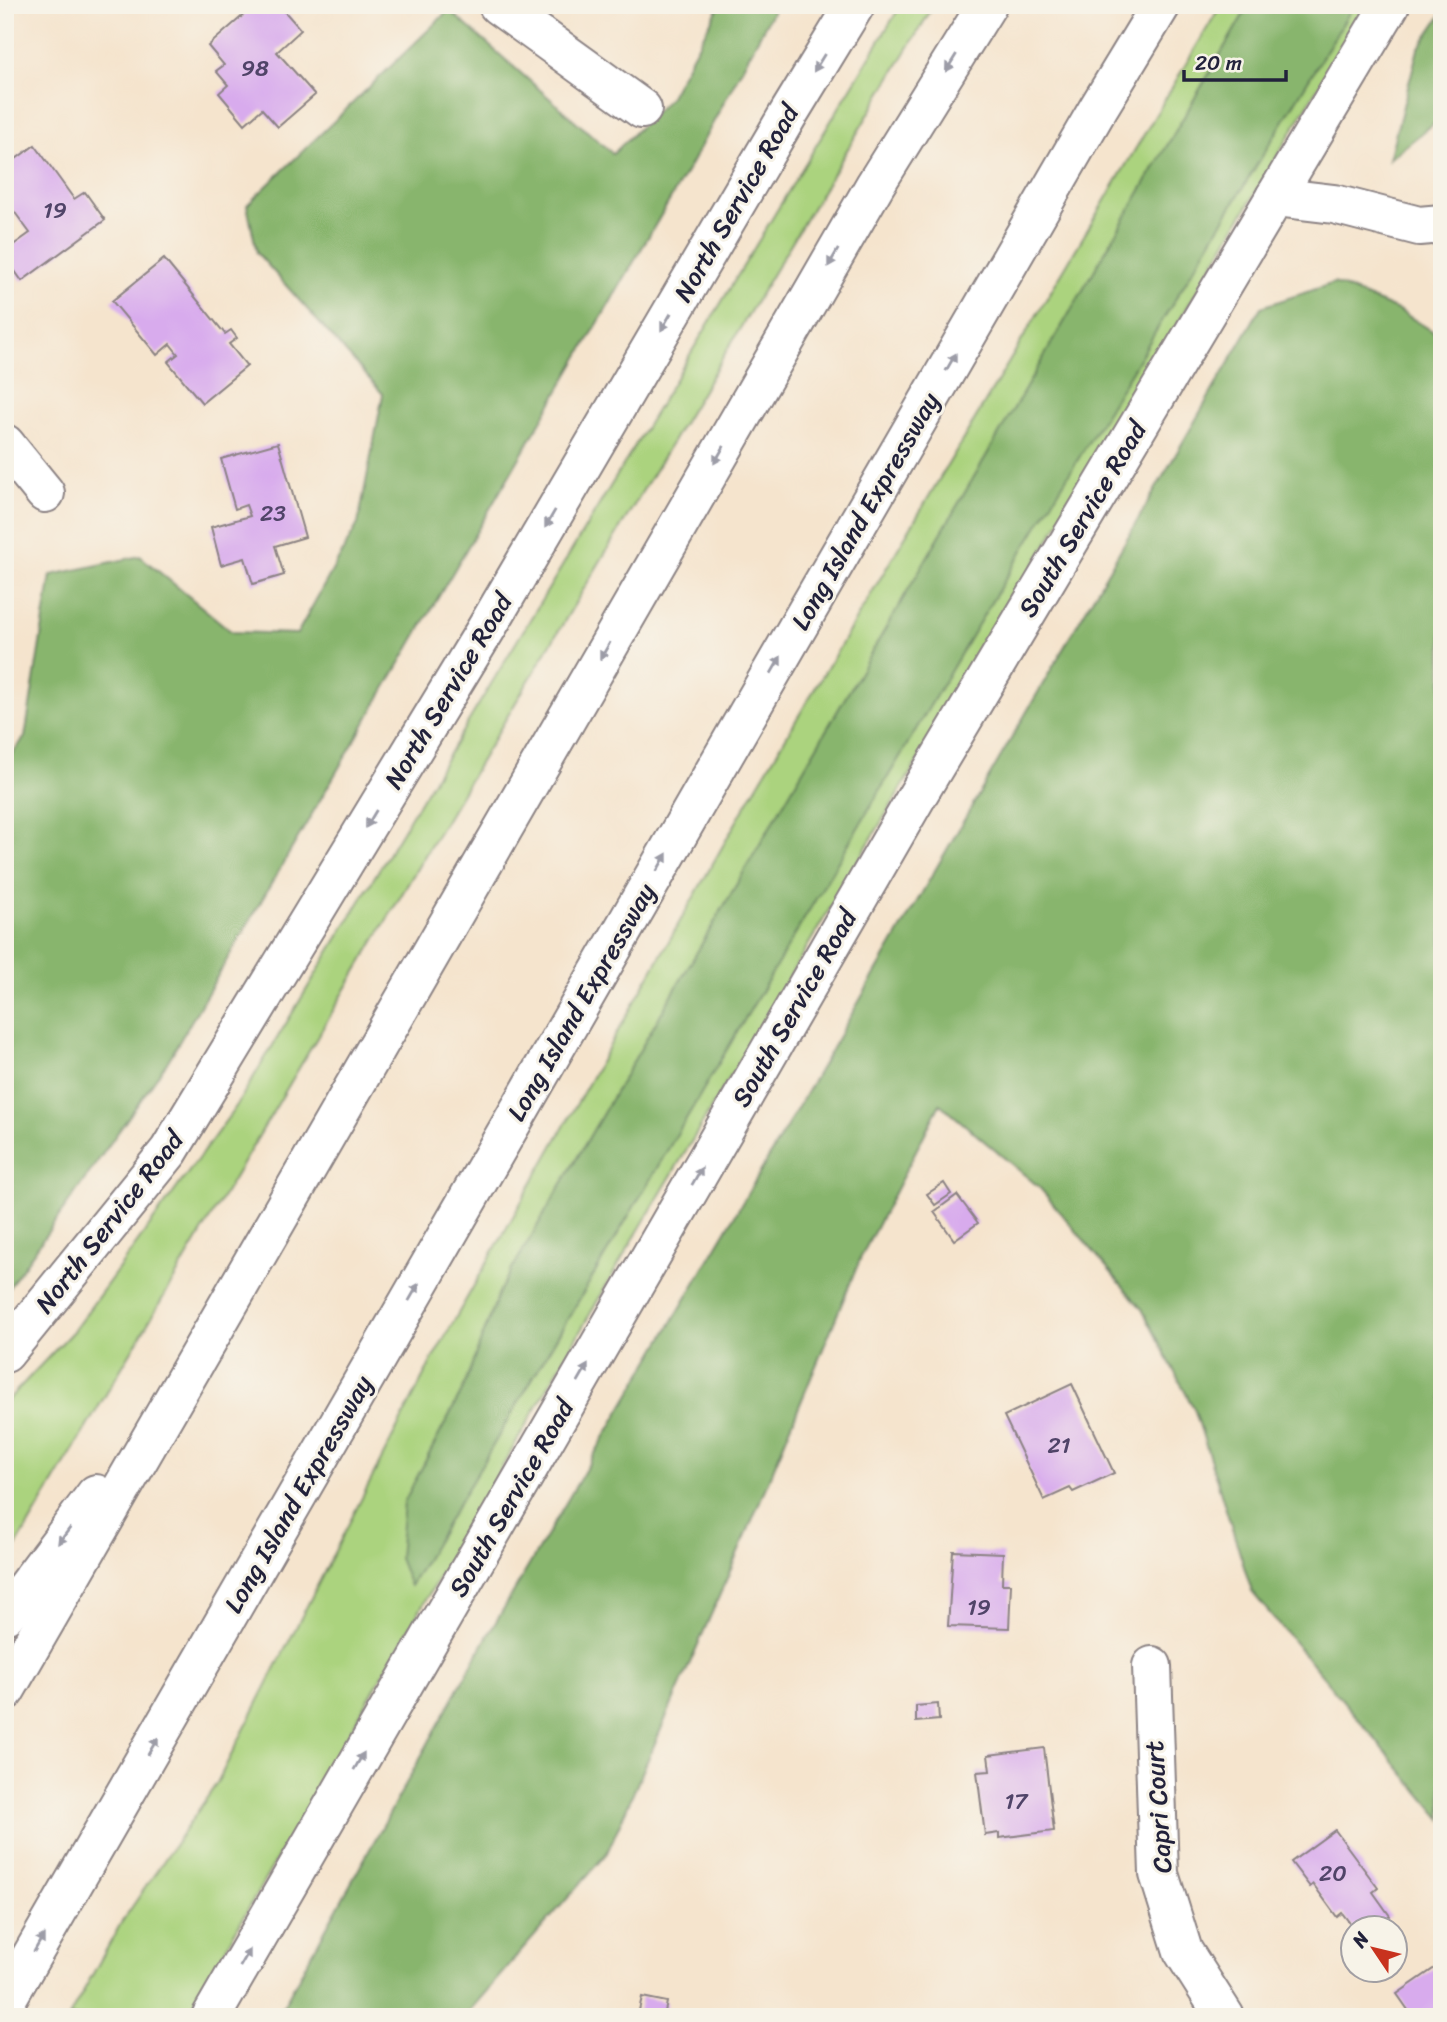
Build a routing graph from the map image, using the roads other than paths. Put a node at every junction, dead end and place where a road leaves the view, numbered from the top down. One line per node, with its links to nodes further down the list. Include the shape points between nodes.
1 (498, 5): 6 (main road)
2 (855, 5): 12 (main road, North Service Road, one-way to 12, via 486,629 169,1151)
3 (987, 5): 11 (main road, one-way to 11, via 869,197)
4 (1161, 5): 16 (main road, Long Island Expressway, one-way to 4)
5 (1390, 5): 7 (main road, South Service Road)
6 (642, 109)
7 (1275, 197): 8 (main road, via 1334,204 1419,226); 17 (main road, South Service Road, one-way to 7, via 917,796)
8 (1442, 224)
9 (5, 444): 10 (main road)
10 (45, 493)
11 (208, 1343): 13 (main road, one-way to 13); 15 (main road)
12 (5, 1353)
13 (5, 1615)
14 (1152, 1666): 18 (main road, Capri Court, via 1159,1874 1183,1951)
15 (5, 1691)
16 (5, 2002)
17 (211, 2017)
18 (1225, 2017)

